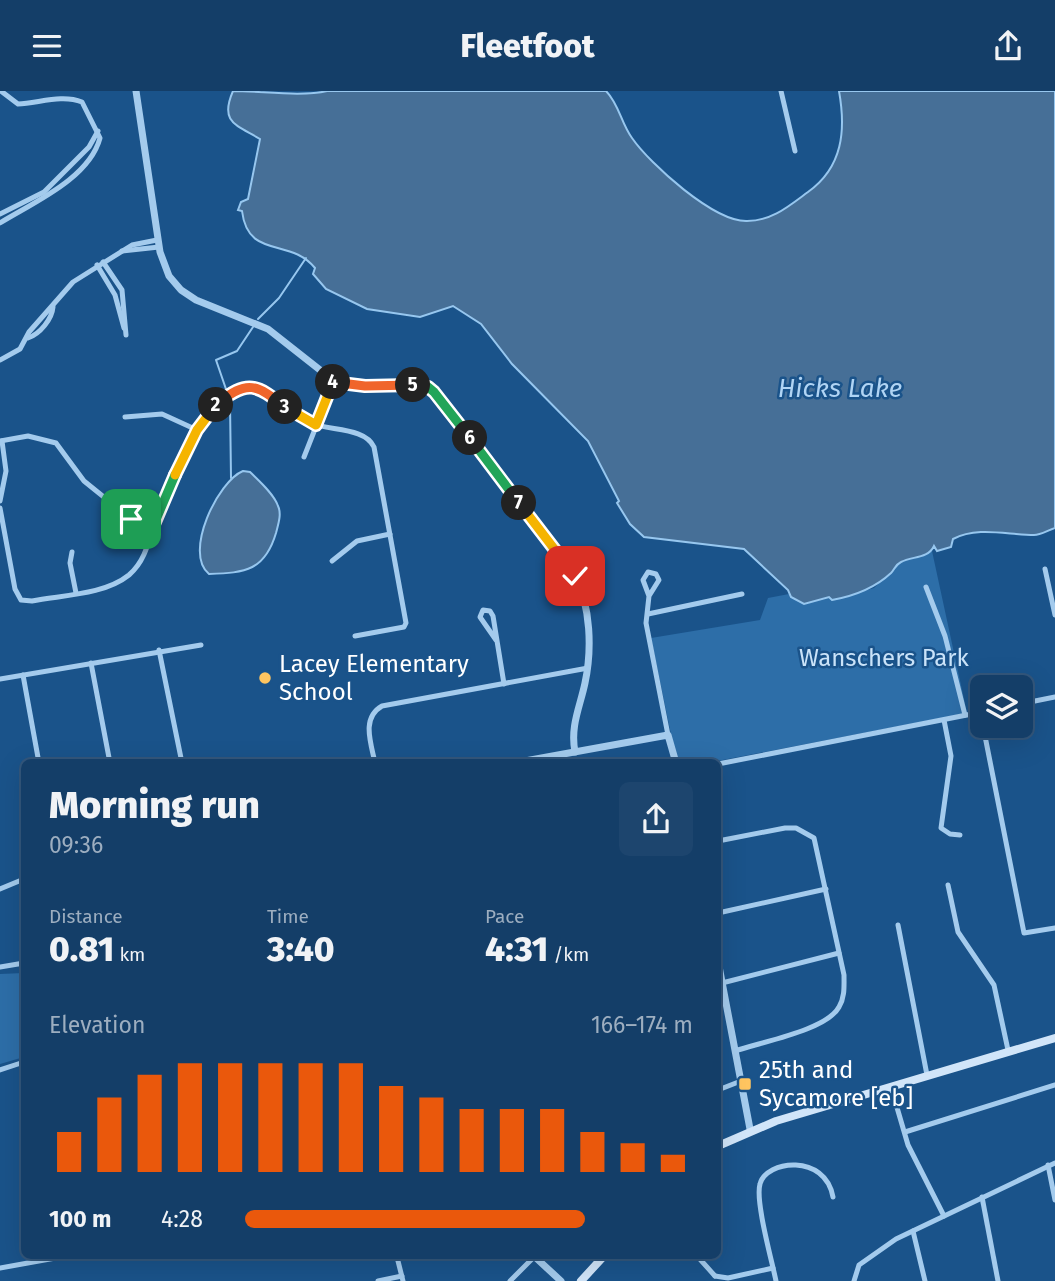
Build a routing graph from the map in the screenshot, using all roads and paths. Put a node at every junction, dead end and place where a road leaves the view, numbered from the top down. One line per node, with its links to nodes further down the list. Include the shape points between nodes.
1 (1, 91): 4 (street, via 18,104 82,102)
2 (136, 91): 8 (street)
3 (782, 91): 5 (street)
4 (98, 131): 6 (street, via 89,147 44,192); 7 (street, via 94,151 56,191)
5 (795, 151)
6 (0, 214)
7 (0, 223)
8 (158, 243): 9 (street, via 122,251); 11 (street, via 169,276 188,296 268,329)
9 (100, 264): 9 (street, via 115,295 126,334 122,290); 10 (street, via 73,282 36,335)
10 (0, 360)
11 (334, 381): 13 (street); 35 (street, via 365,386 418,385 434,392 575,576 585,608)
12 (125, 417): 14 (street, via 162,414)
13 (316, 425): 14 (street, via 255,387 223,399); 16 (street); 20 (street, via 369,439)
14 (197, 430): 19 (street)
15 (1, 441): 17 (street, via 6,471); 19 (street, via 28,436 56,443 84,481 131,519)
16 (304, 457)
17 (0, 501)
18 (0, 508): 25 (street, via 19,597 26,602)
19 (152, 529): 25 (street, via 141,562 128,575 105,588)
20 (390, 534): 22 (street, via 356,541); 30 (street, via 406,623)
21 (72, 552): 25 (street)
22 (332, 561)
23 (1045, 569): 29 (street)
24 (926, 587): 42 (street, via 945,636)
25 (76, 593)
26 (742, 594): 28 (street)
27 (649, 596): 28 (street)
28 (648, 614): 44 (street)
29 (1055, 615)
30 (355, 636)
31 (496, 640): 31 (street, via 493,617 483,610 480,617); 38 (street)
32 (201, 645): 33 (street)
33 (159, 650): 34 (street); 49 (street)
34 (91, 663): 36 (street); 48 (street)
35 (588, 668): 38 (street); 46 (street, via 575,718)
36 (23, 675): 37 (street); 47 (street)
37 (0, 679)
38 (503, 684): 50 (street, via 380,707 369,725)
39 (1055, 697): 40 (street)
40 (1033, 701)
41 (970, 714): 42 (street)
42 (965, 715): 43 (street)
43 (944, 720): 53 (street); 54 (street, via 951,756 941,828)
44 (668, 735): 46 (street); 52 (street)
45 (985, 738): 62 (street, via 1024,933)
46 (575, 751): 51 (street)
47 (38, 759)
48 (109, 759)
49 (181, 759)
50 (374, 759)
51 (534, 759)
52 (675, 759)
53 (721, 763)
54 (960, 835)
55 (721, 840): 59 (street, via 785,828 804,831 814,838 819,850)
56 (21, 881): 58 (street)
57 (948, 885): 72 (street, via 958,932 994,985)
58 (0, 889)
59 (826, 889): 60 (street); 63 (street)
60 (721, 912)
61 (898, 925): 75 (street)
62 (1055, 927)
63 (839, 953): 67 (street); 71 (street, via 844,992 831,1017)
64 (21, 964): 65 (street)
65 (0, 967)
66 (721, 978): 67 (street)
67 (722, 983): 68 (street)
68 (727, 1011): 69 (street); 71 (street)
69 (721, 1012)
70 (1055, 1038): 72 (main road)
71 (735, 1051): 76 (street)
72 (1008, 1051): 75 (main road)
73 (21, 1063): 74 (street)
74 (0, 1070)
75 (927, 1075): 78 (main road)
76 (741, 1081): 79 (street); 80 (street)
77 (1055, 1085): 81 (street)
78 (891, 1086): 80 (main road); 81 (street)
79 (721, 1089)
80 (750, 1129): 82 (main road)
81 (905, 1132): 87 (street)
82 (721, 1144)
83 (1052, 1164): 85 (street); 86 (street)
84 (833, 1197): 96 (street, via 827,1178 811,1166 772,1171 764,1177 760,1191)
85 (982, 1197): 87 (street); 106 (street)
86 (1055, 1200)
87 (944, 1216): 88 (street)
88 (913, 1231): 104 (street, via 859,1265); 105 (street)
89 (50, 1259): 95 (street)
90 (397, 1259): 97 (street)
91 (533, 1259): 100 (street)
92 (537, 1259): 101 (street)
93 (601, 1259): 102 (main road)
94 (699, 1259): 98 (street)
95 (0, 1268)
96 (773, 1268): 98 (street); 103 (street)
97 (402, 1279): 99 (street)
98 (711, 1280)
99 (378, 1281)
100 (510, 1281)
101 (561, 1281)
102 (581, 1281)
103 (776, 1281)
104 (854, 1281)
105 (925, 1281)
106 (998, 1281)

